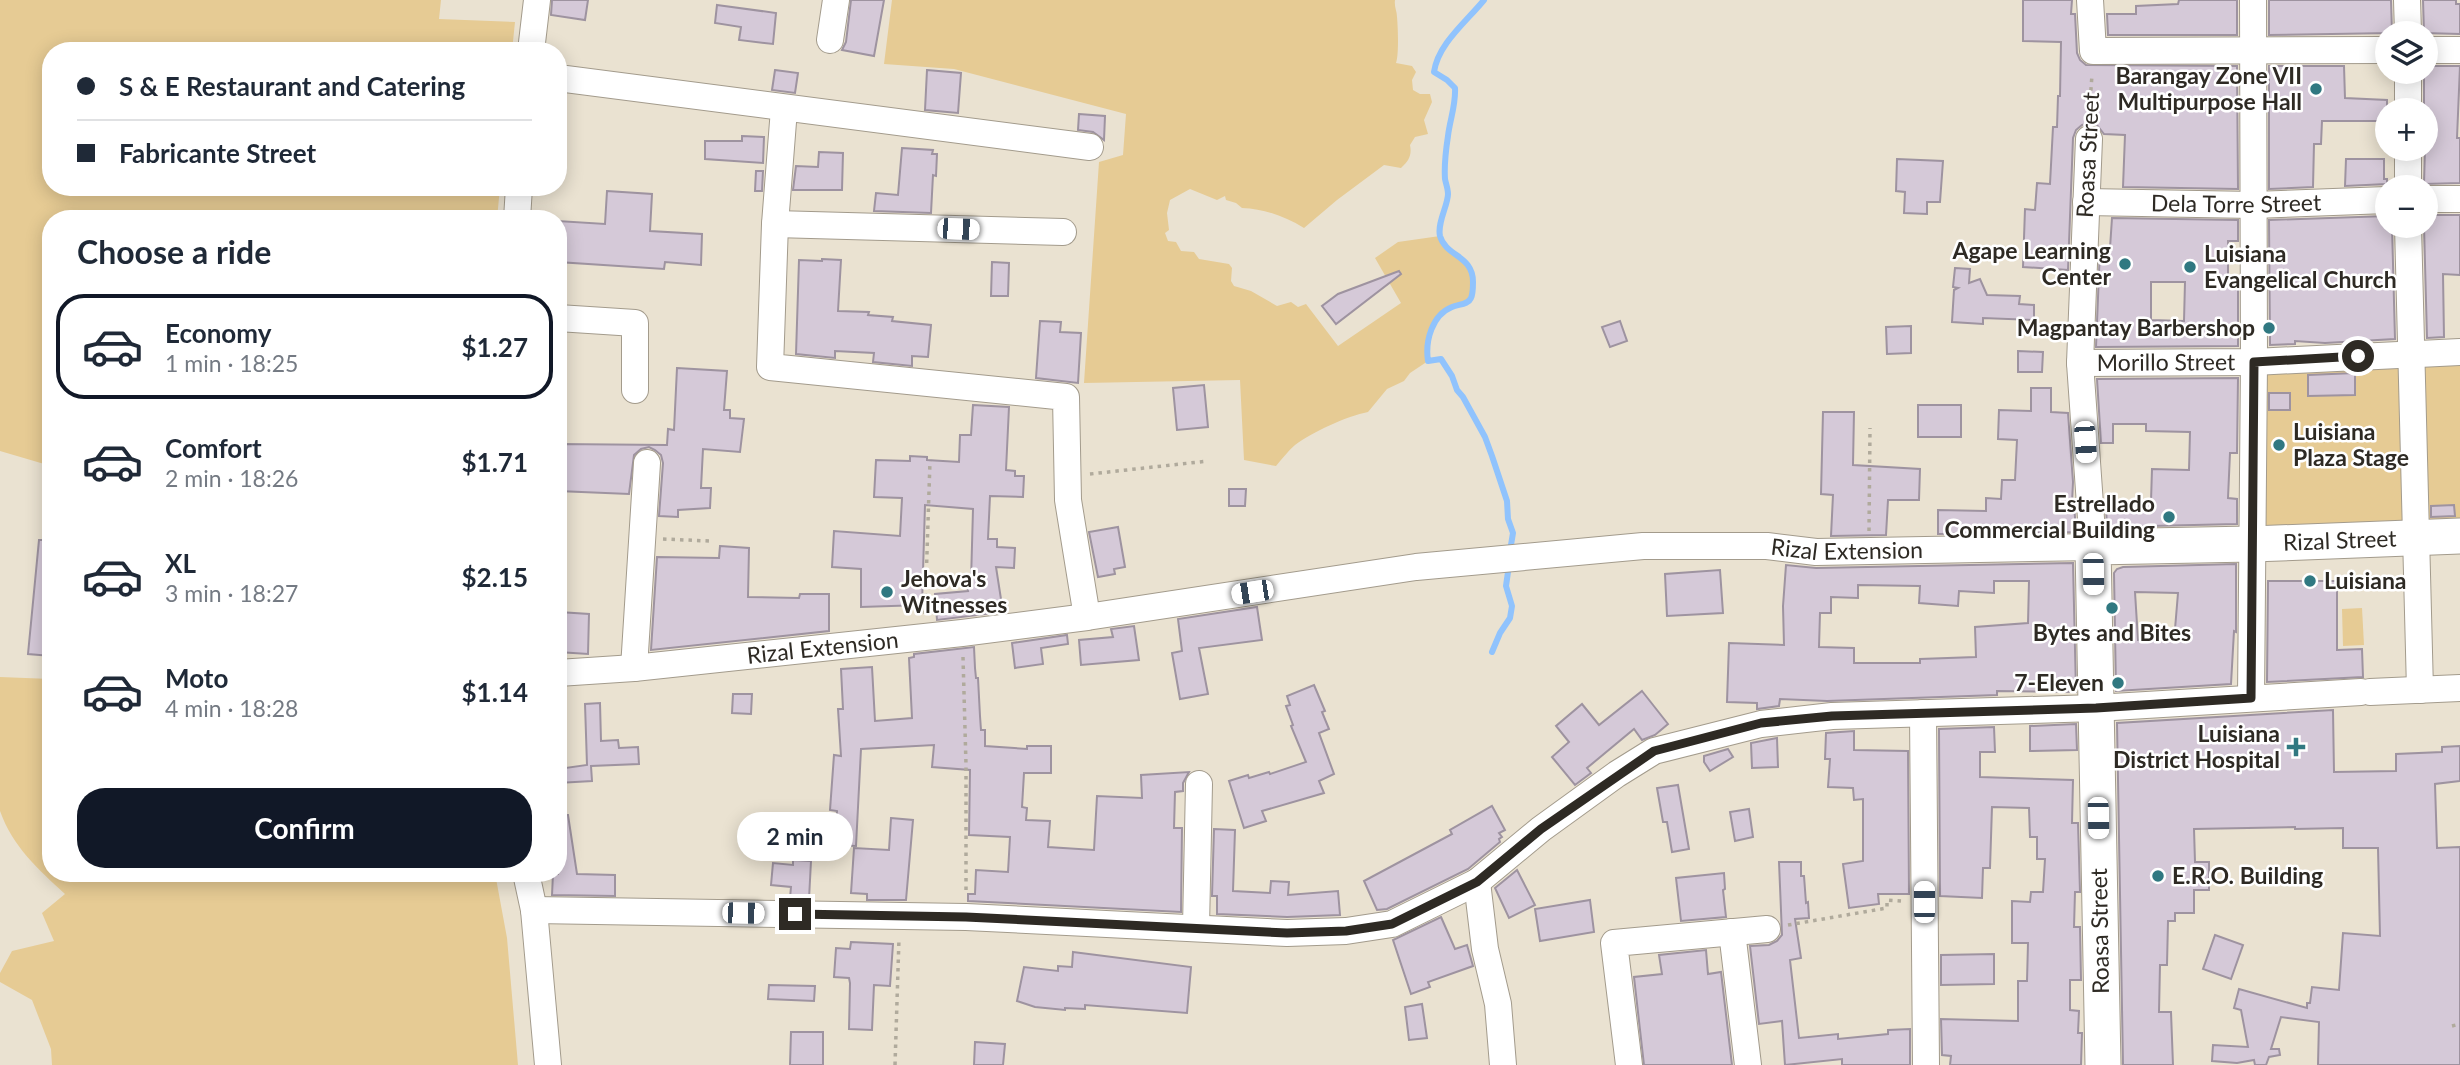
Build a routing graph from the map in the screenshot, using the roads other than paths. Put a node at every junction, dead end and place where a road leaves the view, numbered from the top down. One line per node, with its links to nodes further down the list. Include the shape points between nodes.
1 (537, 0): 8 (street)
2 (836, 0): 7 (street)
3 (2090, 0): 12 (street, via 2093,51)
4 (2253, 0): 12 (street)
5 (2407, 0): 6 (street)
6 (2408, 21)
7 (830, 40)
8 (532, 42)
9 (2375, 50): 12 (street)
10 (2438, 50): 11 (street)
11 (2460, 50)
12 (2252, 51): 21 (street)
13 (567, 79): 14 (street)
14 (784, 109): 16 (street); 22 (street)
15 (2089, 139): 20 (street, Roasa Street)
16 (1090, 147)
17 (2460, 198): 18 (street)
18 (2438, 199)
19 (2375, 200): 21 (street, Dela Torre Street)
20 (2085, 202): 21 (street, Dela Torre Street); 29 (street, Roasa Street)
21 (2252, 205): 28 (street)
22 (775, 224): 23 (street); 36 (street, via 770,367 1066,397 1068,500)
23 (1063, 232)
24 (2408, 238): 27 (street)
25 (567, 319): 30 (street, via 635,323)
26 (2460, 352): 27 (street, Morillo Street)
27 (2410, 354): 28 (street, Morillo Street); 33 (street)
28 (2254, 362): 29 (street, Morillo Street); 34 (street)
29 (2080, 363): 35 (street, Roasa Street)
30 (635, 390)
31 (647, 463): 37 (street)
32 (2460, 536): 33 (main road, Rizal Street)
33 (2414, 537): 34 (main road, Rizal Street); 40 (street)
34 (2252, 544): 35 (main road, Rizal Street); 41 (street)
35 (2092, 547): 36 (street, Rizal Extension, via 1816,552 1767,546 1643,546 1416,567); 42 (main road, Roasa Street)
36 (1087, 617): 37 (street, Rizal Extension)
37 (634, 668): 38 (street, Rizal Extension)
38 (567, 672)
39 (2460, 688): 40 (street)
40 (2420, 690): 41 (street)
41 (2251, 698): 42 (street)
42 (2096, 708): 43 (street); 56 (main road, Roasa Street)
43 (1923, 713): 46 (street, via 1761,723 1654,751 1541,829); 55 (street)
44 (1199, 784): 48 (street)
45 (528, 882): 47 (street)
46 (1477, 882): 48 (street, via 1392,924 1287,933); 52 (street, via 1498,1004)
47 (534, 910): 48 (street, via 900,915); 51 (street)
48 (1196, 928)
49 (1767, 929): 50 (street)
50 (1732, 932): 53 (street, via 1614,943); 54 (street)
51 (548, 1065)
52 (1503, 1065)
53 (1629, 1065)
54 (1748, 1065)
55 (1926, 1065)
56 (2103, 1065)

